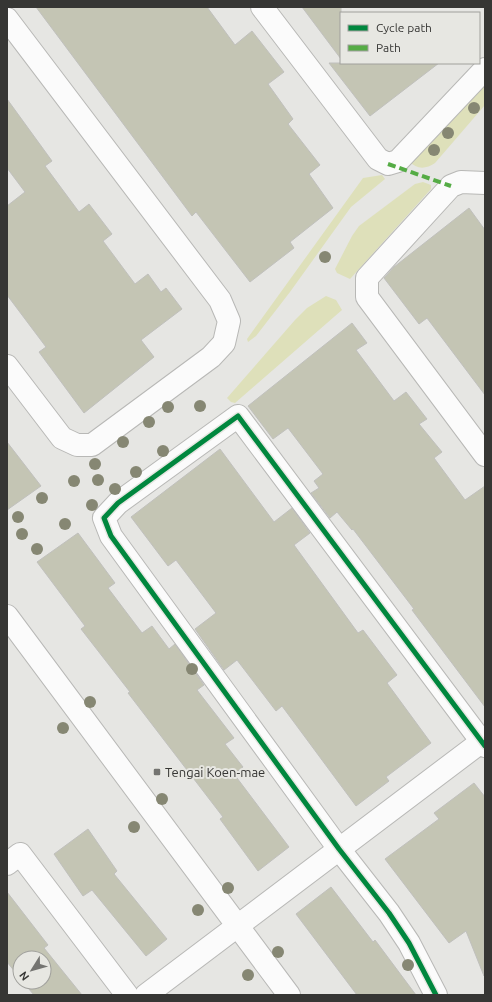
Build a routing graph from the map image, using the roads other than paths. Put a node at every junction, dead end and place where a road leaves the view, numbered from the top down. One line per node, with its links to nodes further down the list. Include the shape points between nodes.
1 (262, 7): 3 (street, via 378,159 388,164 398,161)
2 (7, 19): 5 (street, via 220,300 229,321 224,343 211,358 92,445 77,444 62,438)
3 (485, 69)
4 (485, 183): 6 (street, via 461,182 451,186 368,278 367,297)
5 (7, 366)
6 (485, 455)
7 (7, 616): 11 (street)
8 (484, 742): 9 (street); 9 (street, via 238,416 118,504 104,518 111,536)
9 (339, 849): 11 (street); 15 (street, via 409,943)
10 (7, 864): 12 (street, via 20,854)
11 (238, 926): 13 (street); 14 (street)
12 (127, 995)
13 (146, 995)
14 (289, 995)
15 (436, 995)

